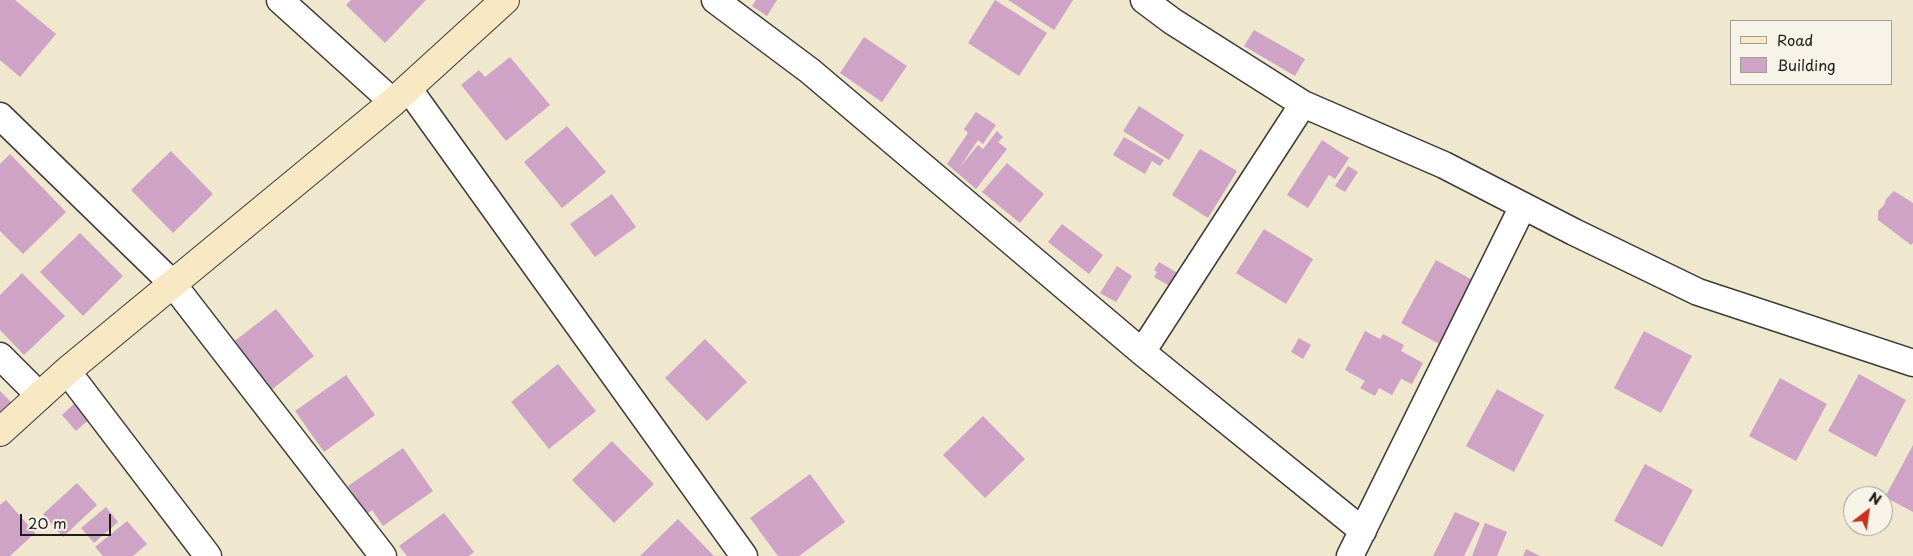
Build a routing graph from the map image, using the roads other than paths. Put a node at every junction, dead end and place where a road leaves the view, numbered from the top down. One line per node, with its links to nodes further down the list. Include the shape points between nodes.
1 (280, 0): 5 (street)
2 (505, 0): 5 (street)
3 (715, 0): 10 (street, via 810,71)
4 (1144, 0): 6 (street)
5 (401, 95): 9 (street); 19 (street)
6 (1303, 104): 8 (street, via 1444,165); 10 (street)
7 (0, 116): 9 (street)
8 (1523, 206): 12 (street, via 1698,292); 16 (street)
9 (172, 283): 13 (street); 18 (street)
10 (1142, 352): 16 (street)
11 (0, 356): 14 (street)
12 (1913, 363)
13 (67, 372): 14 (street); 17 (street)
14 (40, 396): 15 (street)
15 (0, 432)
16 (1363, 531): 20 (street)
17 (208, 556)
18 (382, 556)
19 (744, 556)
20 (1350, 556)

